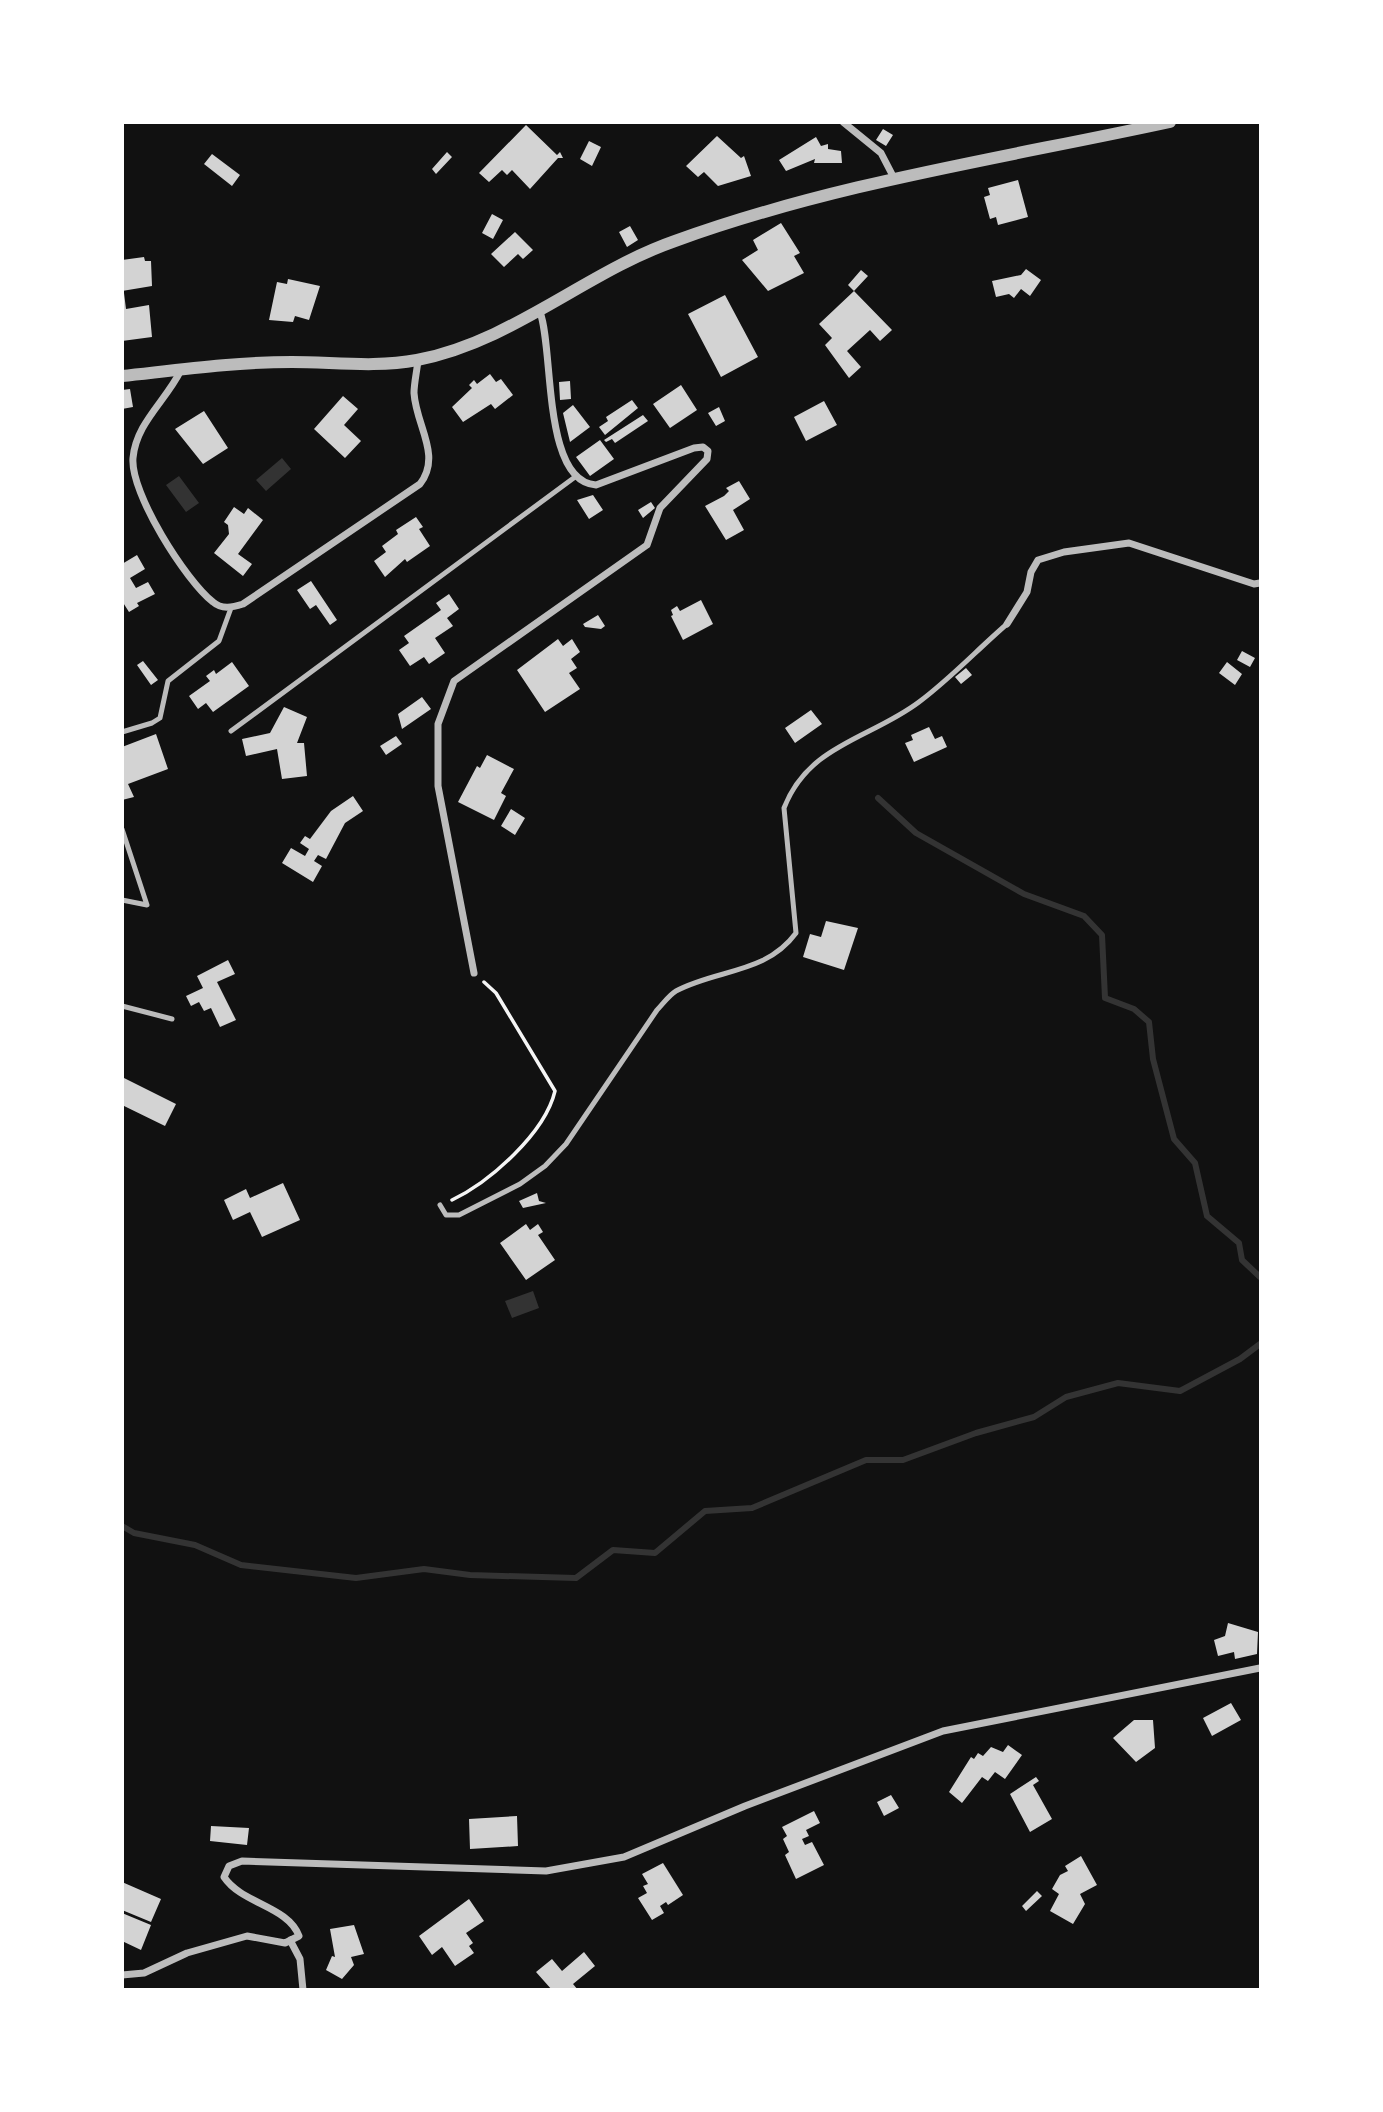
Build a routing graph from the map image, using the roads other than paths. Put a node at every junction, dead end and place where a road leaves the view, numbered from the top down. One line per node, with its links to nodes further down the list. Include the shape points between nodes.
1 (843, 122): 3 (street, via 881,153)
2 (1170, 122): 3 (street)
3 (895, 181): 4 (street, via 787,204 671,242)
4 (540, 312): 5 (street); 8 (street, via 547,330 557,433)
5 (418, 360): 6 (street); 10 (street, via 414,392 431,459 428,473 409,491)
6 (181, 369): 7 (street); 10 (street, via 135,440 133,463 153,517 193,580 213,603)
7 (122, 376)
8 (575, 477): 12 (lane); 16 (street, via 596,485 694,448 708,451 707,459 660,508 647,545 454,681 438,724 438,786)
9 (1261, 583): 11 (street, via 1129,543 1065,552 1038,560 1027,592)
10 (231, 608): 13 (lane, via 219,641 168,681 160,718)
11 (1007, 624): 19 (lane, via 918,703 803,772 784,808 796,933 786,947 746,970 674,992 566,1144 545,1166 459,1215 446,1214)
12 (231, 731)
13 (122, 732)
14 (122, 829): 15 (lane, via 147,905)
15 (122, 900)
16 (474, 973)
17 (122, 1006): 18 (lane)
18 (172, 1019)
19 (440, 1205)
20 (1261, 1668): 21 (street, via 943,1731 624,1857 546,1871 242,1861 229,1866 224,1877 231,1888 295,1924 299,1936)
21 (290, 1940): 22 (street, via 247,1936 187,1953 144,1973); 23 (street, via 300,1959)
22 (122, 1975)
23 (303, 1990)

